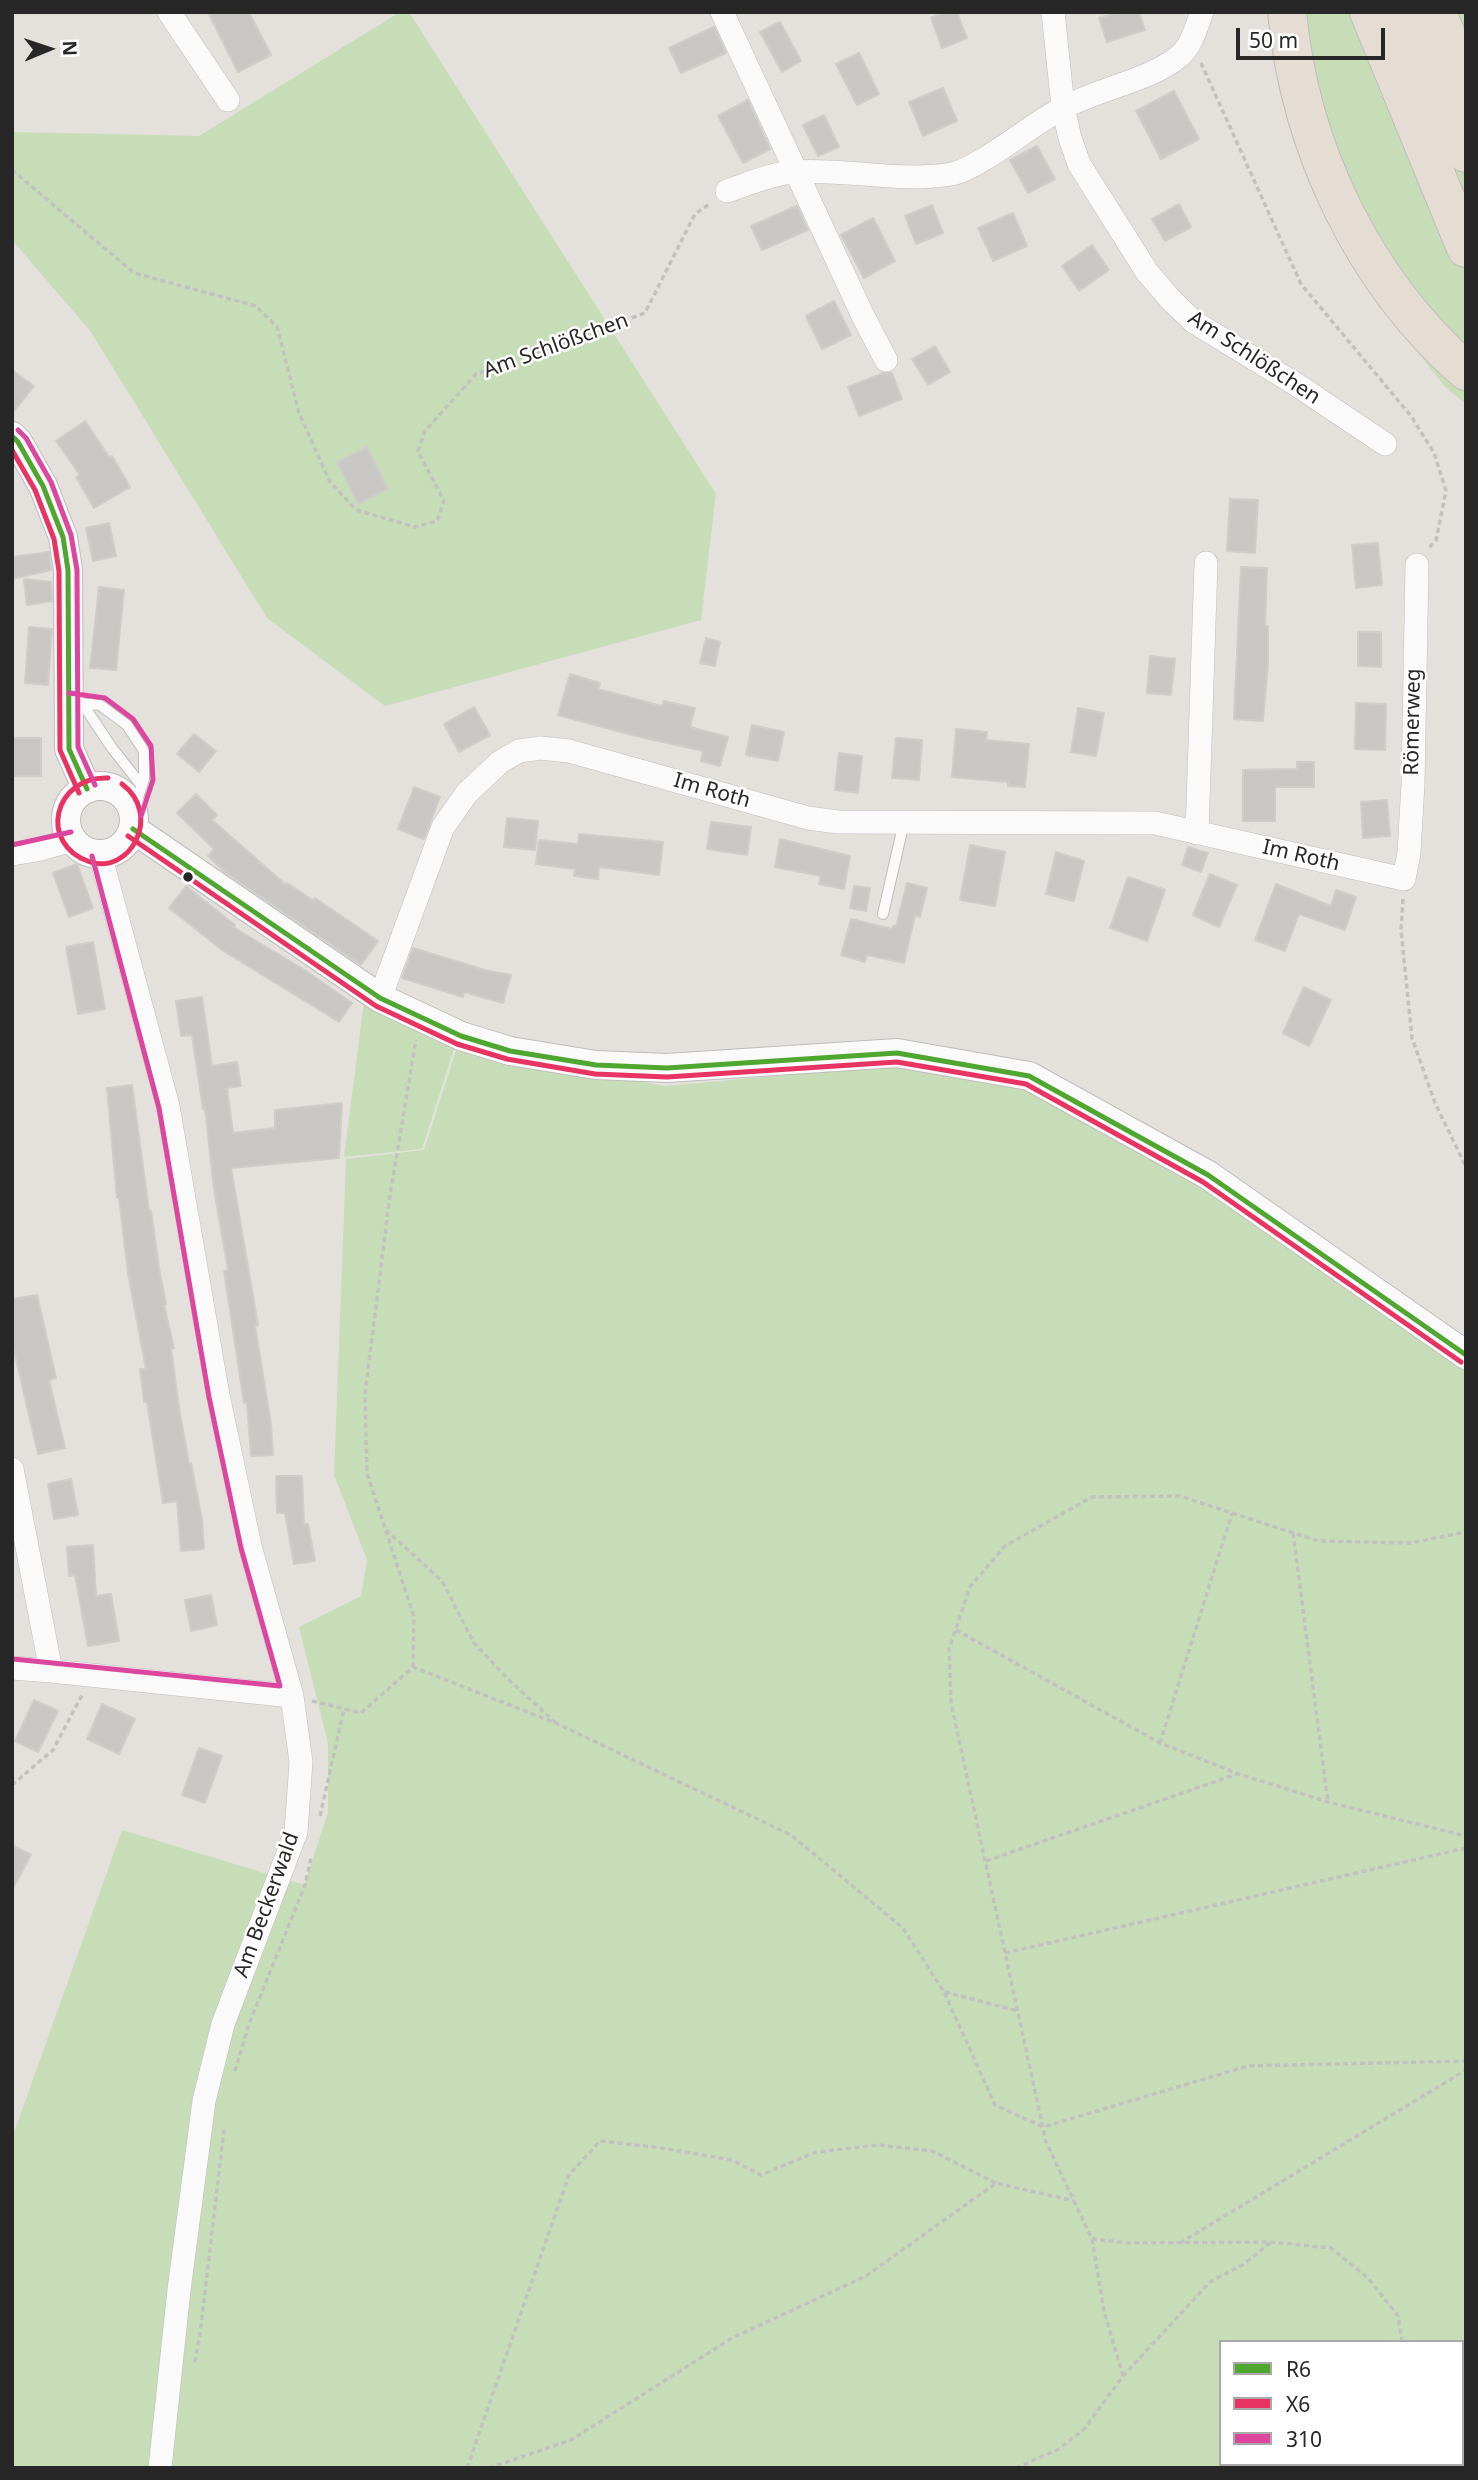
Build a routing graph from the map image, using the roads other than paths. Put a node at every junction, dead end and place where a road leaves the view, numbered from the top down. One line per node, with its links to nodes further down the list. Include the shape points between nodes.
1 (169, 12): 12 (street)
2 (722, 12): 15 (street)
3 (1053, 12): 13 (street, Am Schlößchen)
4 (1202, 12): 13 (street, via 1179,58)
5 (1287, 12): 19 (highway, via 1305,114 1332,188 1371,261 1416,321)
6 (1345, 12): 17 (highway)
7 (1370, 12): 17 (highway)
8 (1406, 12): 14 (highway)
9 (1438, 12): 10 (highway); 11 (highway)
10 (1466, 55)
11 (1466, 85)
12 (228, 100)
13 (1063, 107): 15 (street, via 956,173 899,177); 21 (street, Am Schlößchen, via 1079,164 1147,272 1172,301 1194,321)
14 (1466, 153)
15 (795, 172): 16 (street); 18 (street)
16 (727, 191)
17 (1463, 242)
18 (886, 360)
19 (1466, 371)
20 (12, 436): 24 (street, via 43,486 63,537)
21 (1385, 444)
22 (1206, 564): 29 (street)
23 (1417, 565): 33 (street, Römerweg, via 1412,798)
24 (75, 702): 25 (lane); 25 (lane, via 100,705 127,725 144,751); 26 (street, via 69,749)
25 (142, 786): 27 (lane)
26 (87, 789): 27 (street, via 116,790 124,796); 30 (street, via 68,811 66,821)
27 (133, 821): 32 (street, via 121,847); 35 (street)
28 (905, 822): 29 (street, Im Roth, via 1121,821); 34 (lane); 35 (street, Im Roth, via 808,818 569,751 519,751 467,793 443,827)
29 (1197, 833): 33 (street, Im Roth)
30 (73, 840): 31 (street); 32 (street, via 80,848)
31 (12, 853)
32 (100, 854): 40 (street, Am Beckerwald, via 168,1106 218,1395 250,1546)
33 (1404, 879)
34 (883, 914)
35 (380, 998): 36 (street, via 461,1036 510,1051 596,1065 667,1068 897,1053 1029,1076 1208,1175)
36 (1466, 1355)
37 (12, 1469): 39 (street)
38 (12, 1668): 39 (street)
39 (51, 1671): 40 (street)
40 (292, 1696): 41 (street, Am Beckerwald, via 301,1762 296,1832 223,2024 204,2101)
41 (160, 2468)

